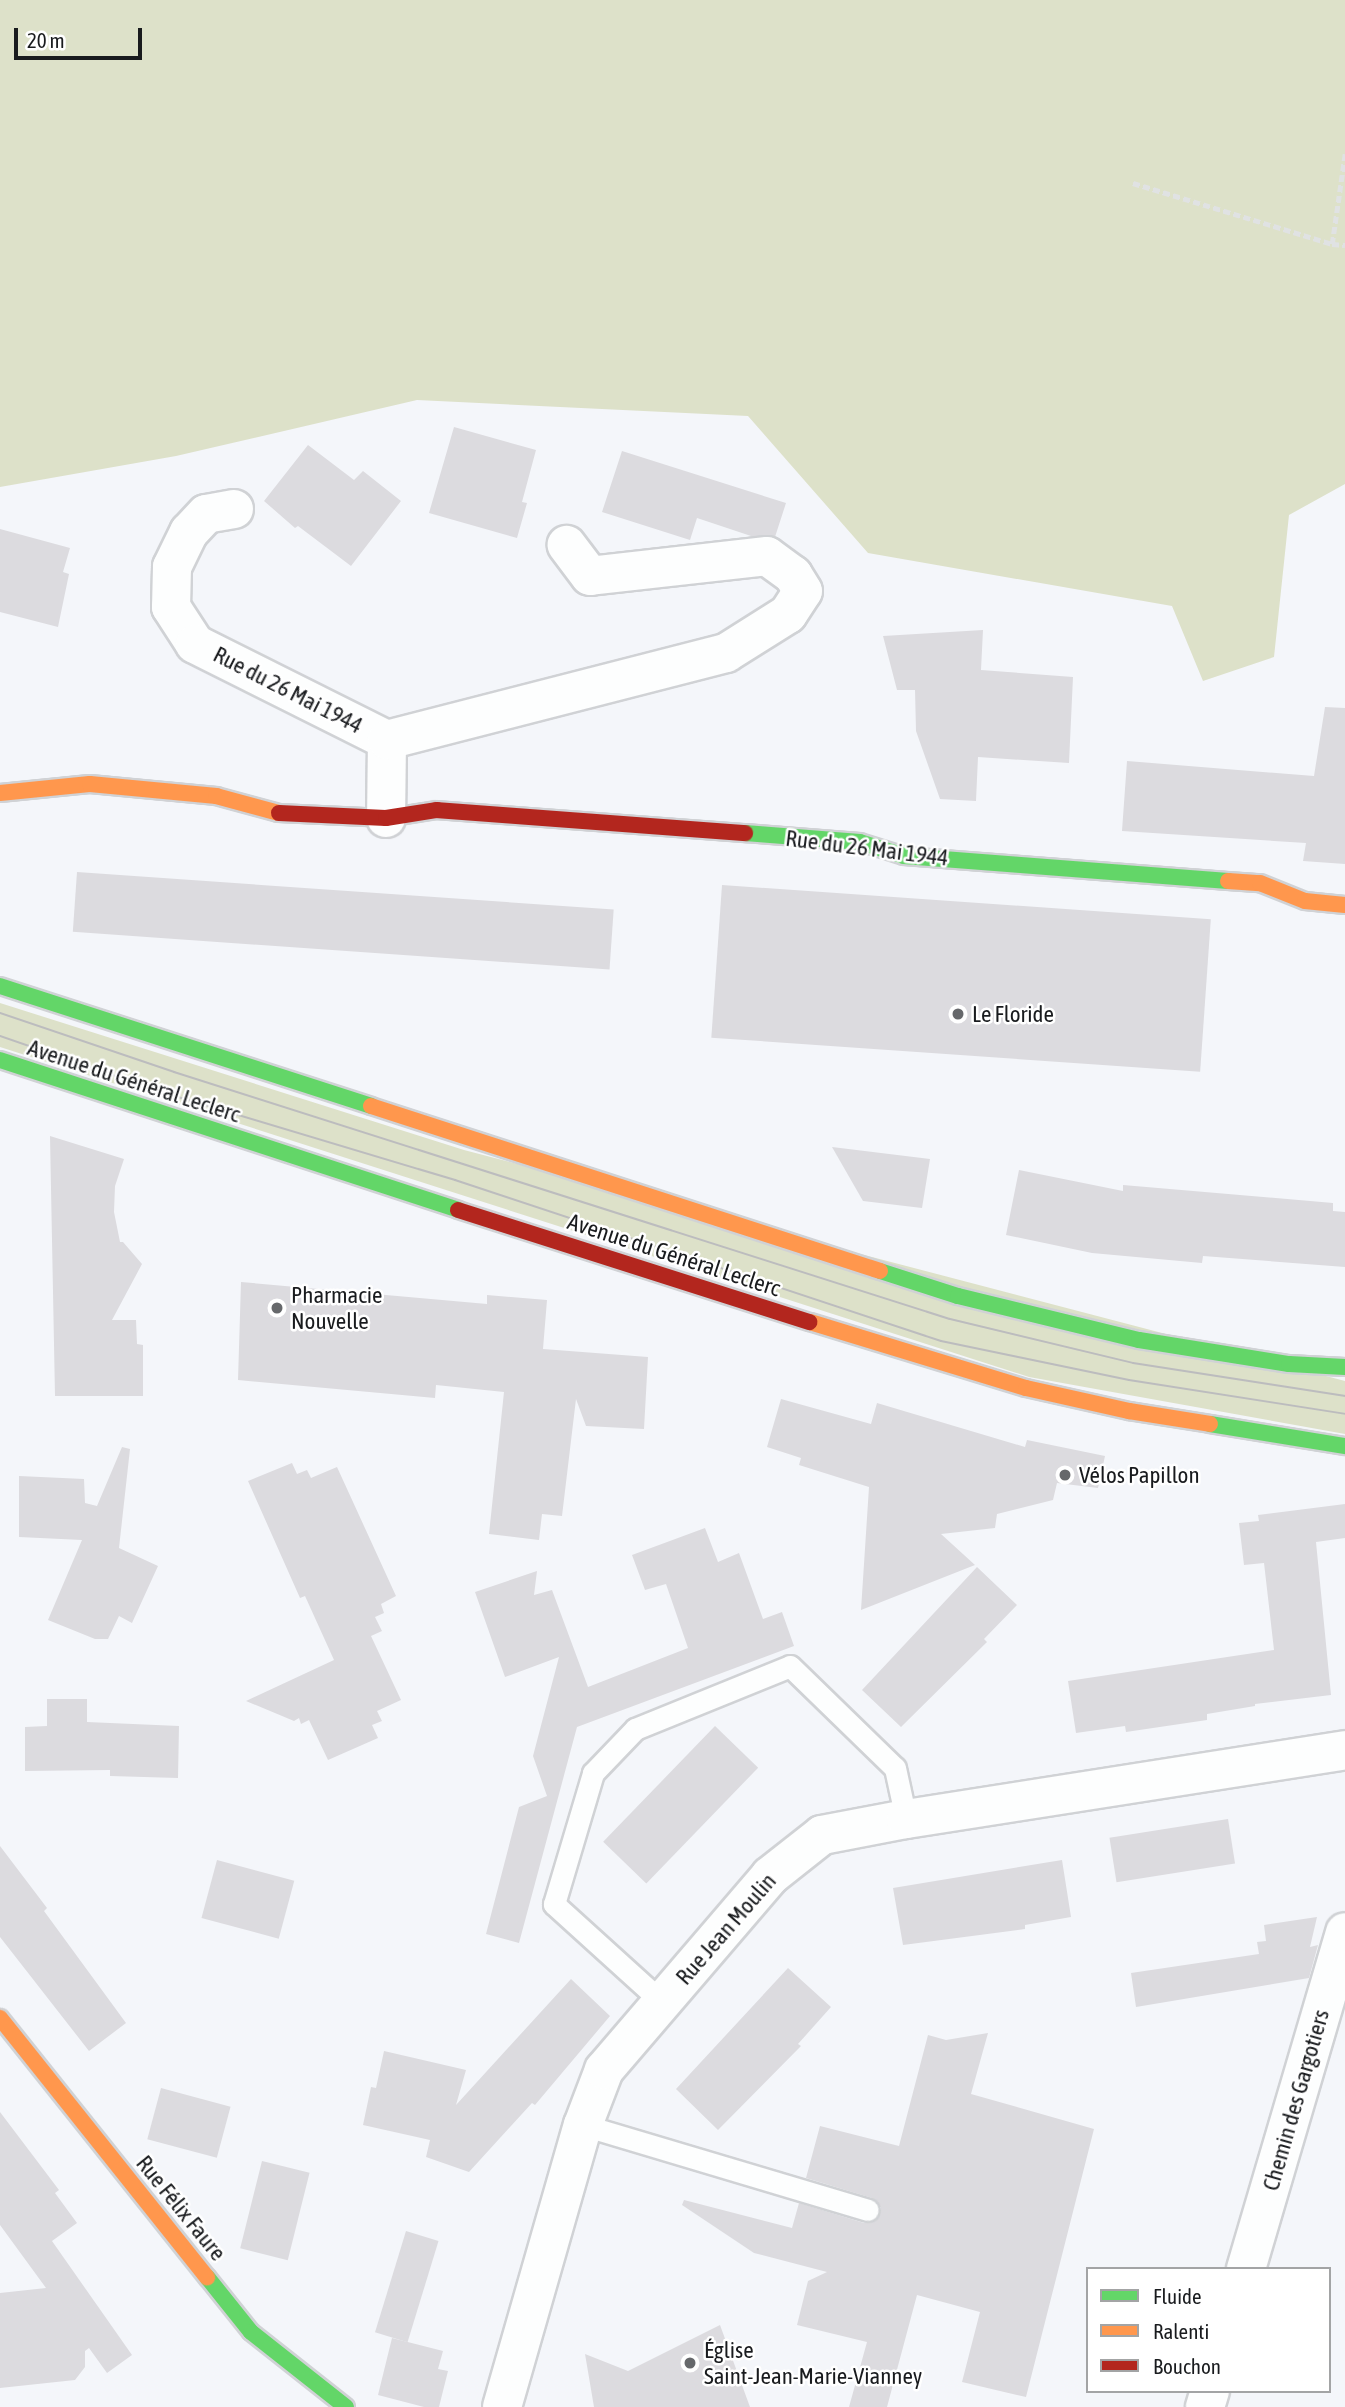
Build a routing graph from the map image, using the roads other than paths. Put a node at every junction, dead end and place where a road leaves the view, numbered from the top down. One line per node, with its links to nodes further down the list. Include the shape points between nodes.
1 (234, 509): 3 (street, Rue du 26 Mai 1944, via 206,514 190,532 172,567 171,607 195,644)
2 (567, 545): 3 (street, Rue du 26 Mai 1944, via 590,576 767,556 793,575 803,591 788,614 726,653)
3 (387, 740): 5 (street, Rue du 26 Mai 1944)
4 (0, 793): 5 (main road, Rue du 26 Mai 1944, via 90,784 216,796 271,813)
5 (386, 818): 6 (main road, Rue du 26 Mai 1944, via 437,810 860,842 904,856 1260,883 1305,901)
6 (1345, 905)
7 (0, 986): 9 (main road, Avenue du Général Leclerc, via 958,1296 1139,1340 1289,1364)
8 (0, 1060): 10 (main road, Avenue du Général Leclerc, via 950,1367 1129,1411)
9 (1345, 1367)
10 (1345, 1446)
11 (1345, 1750): 12 (street, Rue Jean Moulin)
12 (906, 1819): 14 (street, Rue Jean Moulin, via 822,1835 770,1876); 14 (lane, via 895,1768 790,1667 635,1729 593,1773 554,1903)
13 (1345, 1932): 18 (street, Chemin des Gargotiers)
14 (662, 2002): 16 (street, Rue Jean Moulin, via 604,2070)
15 (0, 2018): 19 (main road, Rue Félix Faure, via 251,2332)
16 (583, 2124): 17 (lane); 20 (street, Rue Jean Moulin)
17 (868, 2210)
18 (1247, 2267)
19 (346, 2407)
20 (502, 2407)

